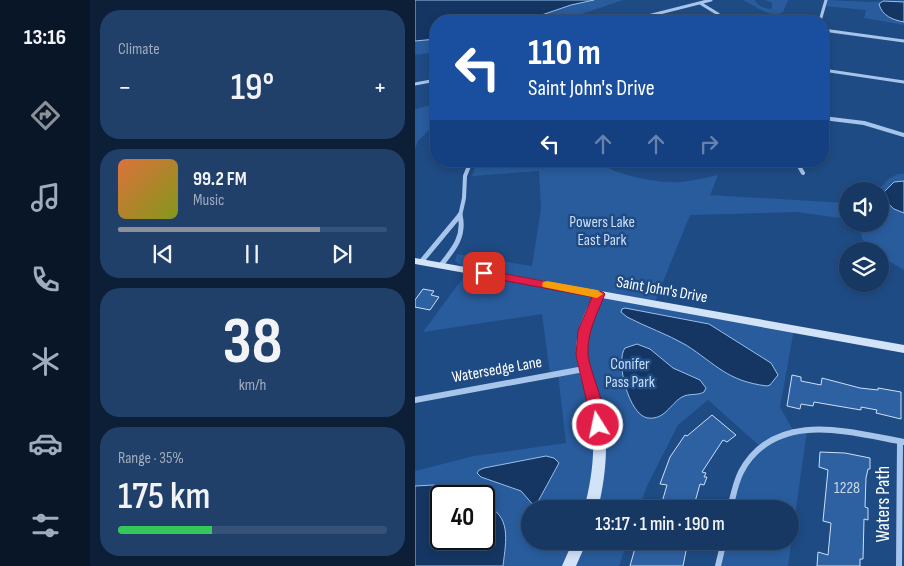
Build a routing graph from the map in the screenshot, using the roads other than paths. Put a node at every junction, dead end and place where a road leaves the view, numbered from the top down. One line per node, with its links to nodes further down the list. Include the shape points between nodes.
1 (711, 0): 3 (street)
2 (826, 0): 6 (street)
3 (699, 3): 4 (street); 5 (street)
4 (652, 15)
5 (720, 15)
6 (822, 15)
7 (829, 31): 8 (street)
8 (904, 41)
9 (829, 71): 11 (street)
10 (430, 81): 12 (street)
11 (904, 82)
12 (415, 84)
13 (829, 119): 14 (street, via 864,123)
14 (904, 135)
15 (468, 167): 18 (street)
16 (800, 167): 17 (street)
17 (803, 173)
18 (460, 214): 19 (street); 20 (street, via 463,226 459,239)
19 (418, 261): 20 (street, Saint John's Drive)
20 (441, 265): 21 (street, Saint John's Drive)
21 (599, 294): 22 (street, Saint John's Drive); 23 (street, via 584,331)
22 (904, 349)
23 (584, 369): 24 (street, Watersedge Lane); 26 (street, via 595,406 600,444)
24 (415, 400)
25 (902, 442): 27 (street, via 825,428 782,436 759,450 743,468); 32 (street, Waters Path)
26 (593, 500)
27 (732, 500)
28 (576, 550): 30 (street)
29 (721, 550): 31 (street)
30 (569, 566)
31 (718, 566)
32 (899, 566)

